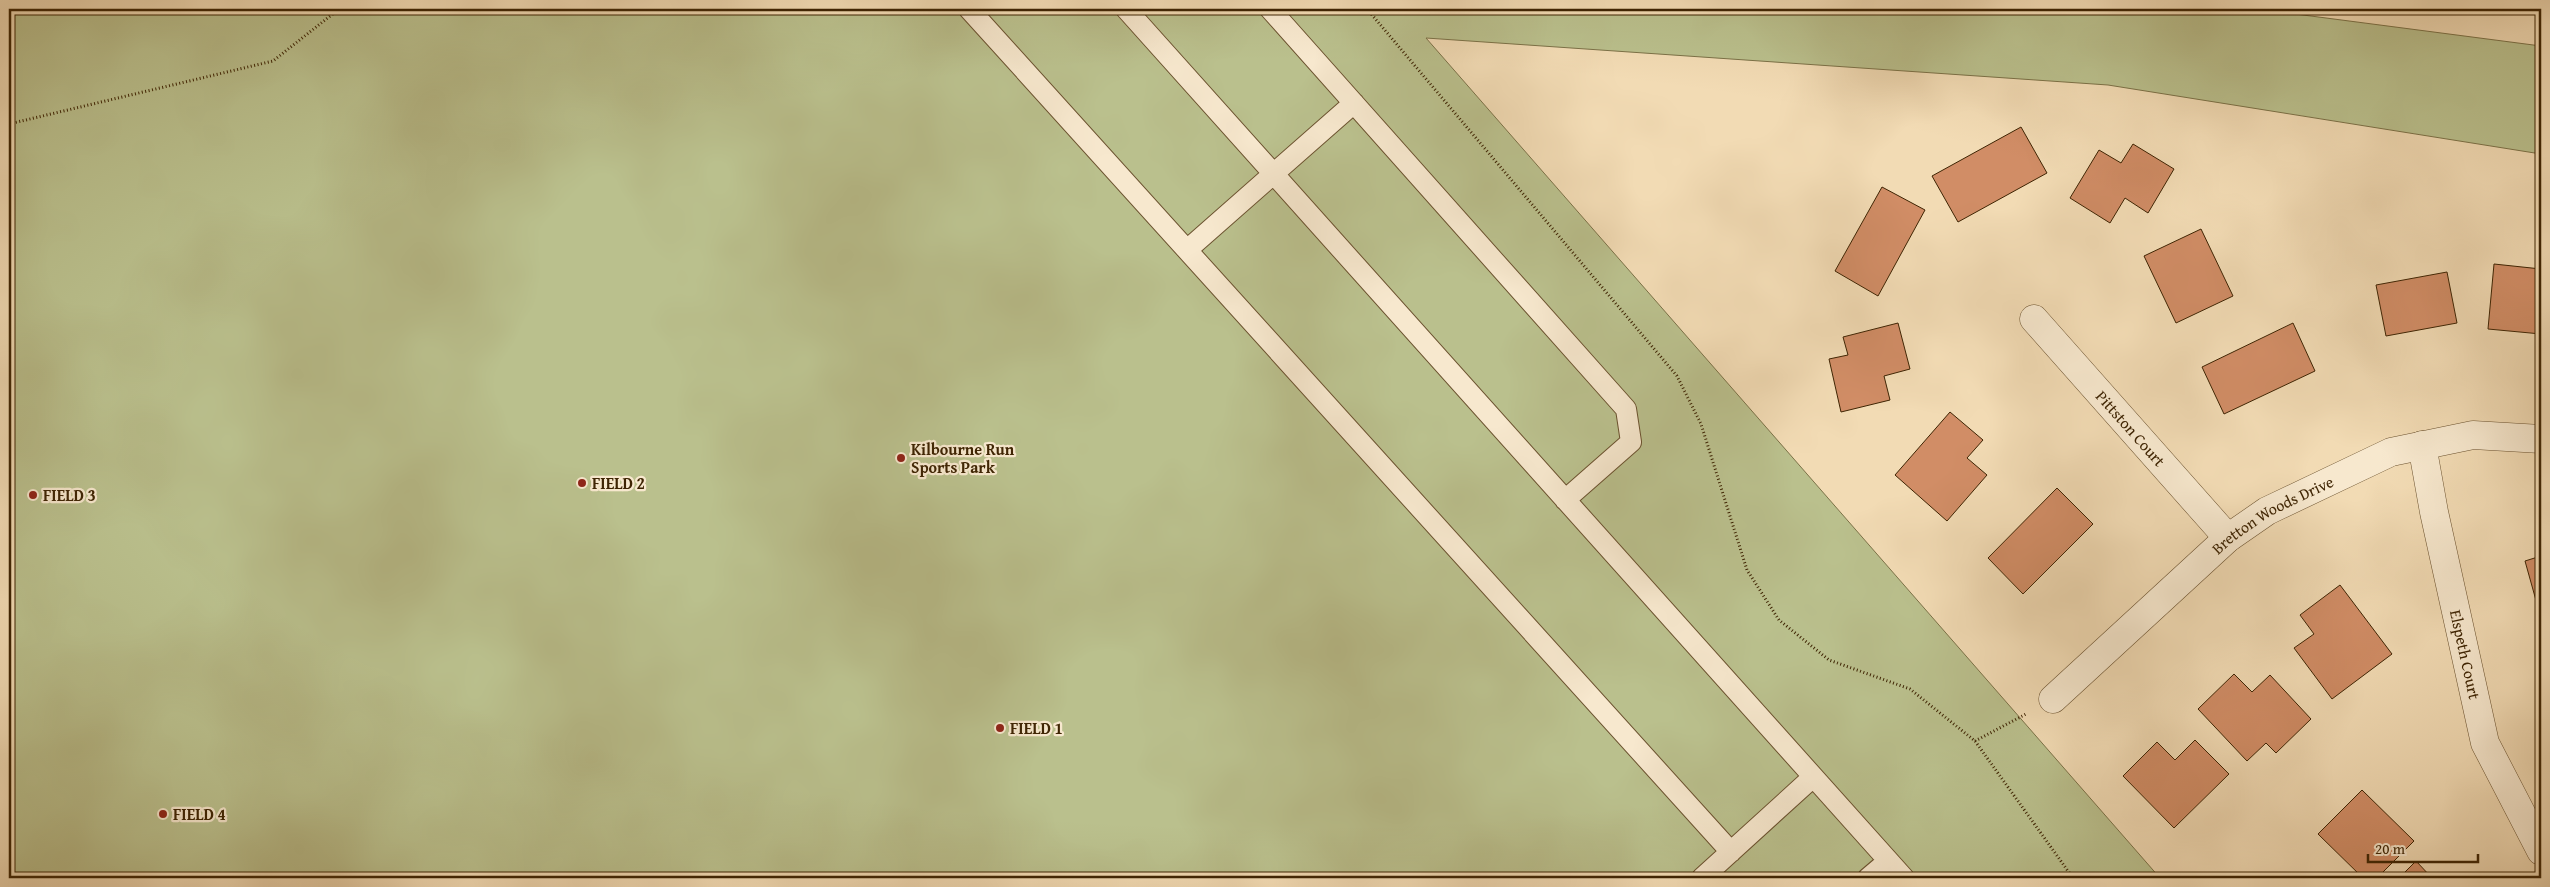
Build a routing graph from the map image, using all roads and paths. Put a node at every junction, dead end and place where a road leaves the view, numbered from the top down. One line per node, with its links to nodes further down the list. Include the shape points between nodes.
1 (339, 9): 7 (path, via 273,61)
2 (969, 9): 9 (lane)
3 (1126, 9): 8 (lane)
4 (1270, 9): 6 (lane)
5 (1367, 9): 16 (path, via 1677,376 1701,424 1747,570 1779,620 1829,660 1910,689)
6 (1354, 103): 8 (lane); 13 (lane, via 1626,409 1631,442)
7 (9, 124)
8 (1274, 174): 9 (lane); 13 (lane)
9 (1187, 250): 19 (lane)
10 (2034, 318): 14 (street, Pittston Court)
11 (2541, 439): 12 (street, Bretton Woods Drive, via 2473,435)
12 (2422, 445): 14 (street, Bretton Woods Drive, via 2382,456 2267,511); 18 (street, Elspeth Court, via 2485,742)
13 (1565, 500): 17 (lane)
14 (2228, 538): 15 (street, Bretton Woods Drive)
15 (2053, 699): 16 (path)
16 (1975, 741): 24 (path)
17 (1813, 777): 19 (lane); 20 (lane)
18 (2541, 851)
19 (1731, 852): 21 (lane)
20 (1888, 861): 22 (lane); 23 (lane)
21 (1702, 878)
22 (1868, 878)
23 (1904, 878)
24 (2073, 878)

